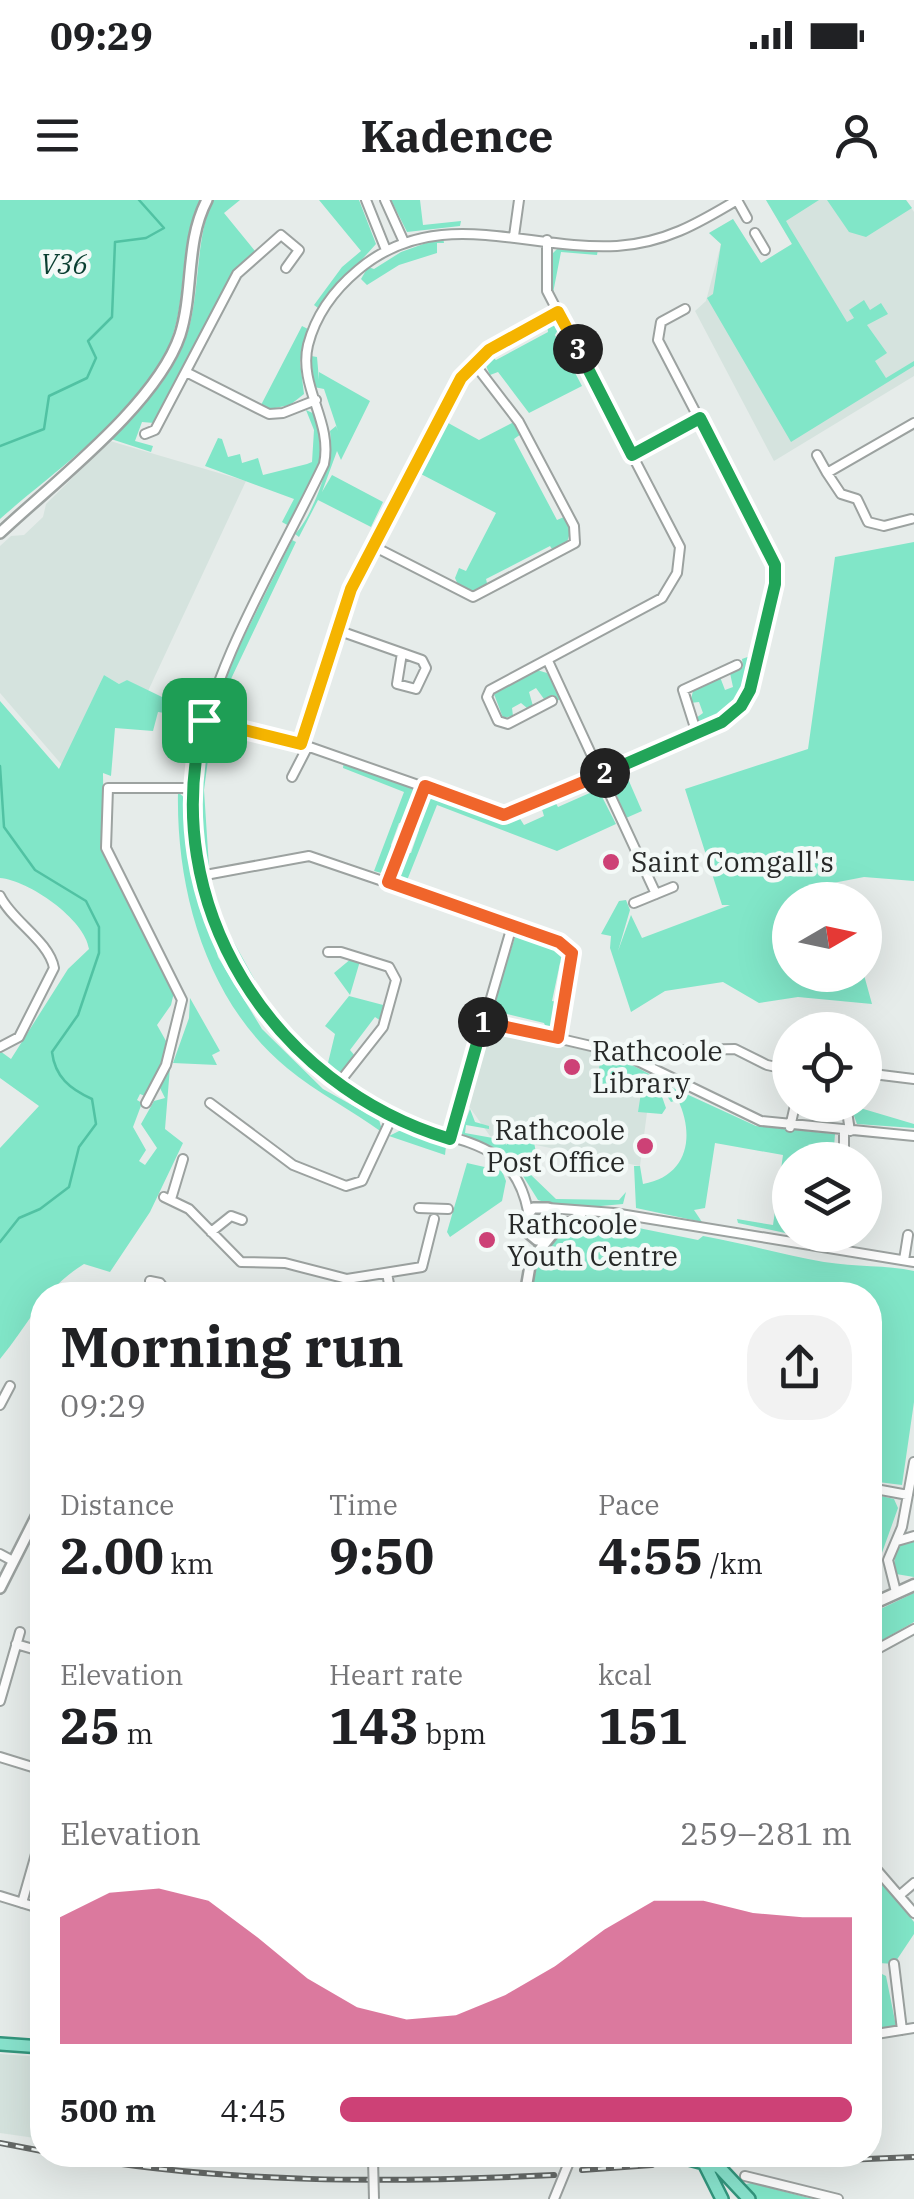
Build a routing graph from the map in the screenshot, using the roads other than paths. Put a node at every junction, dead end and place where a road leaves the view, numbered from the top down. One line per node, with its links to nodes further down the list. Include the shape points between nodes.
1 (208, 200): 28 (street, via 171,357 153,385)
2 (366, 200): 11 (street)
3 (385, 200): 10 (street)
4 (519, 200): 8 (street)
5 (737, 200): 6 (street); 9 (street, via 683,233 657,240 614,246)
6 (747, 218)
7 (755, 232): 12 (street)
8 (514, 236): 9 (street); 10 (street, via 447,232)
9 (546, 240): 15 (street, via 544,282)
10 (404, 242): 11 (street)
11 (386, 250): 18 (street, via 340,285 314,327 306,367)
12 (765, 250)
13 (286, 268): 17 (street, via 298,250 281,235 238,274)
14 (685, 309): 19 (street, via 661,322 656,334)
15 (558, 312): 16 (street); 22 (street)
16 (473, 362): 29 (street); 29 (street, via 524,432 574,526 574,543 473,597)
17 (186, 372): 18 (street, via 269,414); 21 (street, via 154,430)
18 (316, 400): 39 (street, via 326,426 324,464 232,646)
19 (700, 418): 22 (street); 40 (street, via 769,550 775,577 750,690 728,719)
20 (913, 426): 24 (street)
21 (145, 434)
22 (632, 455): 32 (street, via 680,547 677,573 653,604)
23 (817, 455): 24 (street)
24 (827, 473): 27 (street, via 841,494 857,499 868,522)
25 (898, 509): 27 (street)
26 (911, 519): 27 (street)
27 (900, 522)
28 (0, 533)
29 (372, 546): 30 (street)
30 (337, 630): 31 (street); 41 (street)
31 (402, 654): 31 (street, via 425,664 416,689 396,684)
32 (548, 661): 38 (street, via 490,690 487,698 498,721 508,724); 42 (street)
33 (737, 665): 34 (street)
34 (723, 671): 35 (street); 40 (street, via 684,690)
35 (728, 684)
36 (536, 693): 38 (street)
37 (552, 701): 38 (street)
38 (543, 706)
39 (204, 720): 41 (street); 45 (street)
40 (697, 734): 42 (street)
41 (304, 745): 43 (street); 44 (street)
42 (602, 775): 44 (street, via 504,815); 49 (street)
43 (292, 777)
44 (425, 786): 47 (street)
45 (191, 788): 46 (street); 62 (street, via 108,788 106,848 182,1000 166,1066)
46 (200, 876): 47 (street, via 309,856); 61 (street, via 226,952 268,1020)
47 (388, 882): 52 (street)
48 (674, 887): 49 (street)
49 (656, 894): 51 (street)
50 (0, 896): 56 (street, via 54,962 18,1037)
51 (634, 904)
52 (512, 926): 54 (street); 55 (street, via 572,953)
53 (328, 952): 61 (street, via 389,967 396,980 384,1027)
54 (484, 1021): 55 (street); 70 (street)
55 (558, 1038): 67 (street, via 621,1052 744,1116)
56 (0, 1047)
57 (683, 1050): 58 (street, via 735,1049)
58 (772, 1066)
59 (882, 1075): 60 (street)
60 (914, 1080)
61 (338, 1084): 64 (street)
62 (146, 1103)
63 (210, 1103): 64 (street, via 294,1165 346,1186 362,1181)
64 (391, 1118): 70 (street)
65 (791, 1122): 67 (street)
66 (847, 1122): 68 (street)
67 (790, 1127): 68 (street)
68 (847, 1131): 69 (street); 71 (street)
69 (914, 1136)
70 (450, 1139): 73 (street, via 504,1159)
71 (845, 1142)
72 (183, 1159): 82 (street, via 168,1198)
73 (523, 1187): 76 (street); 77 (street)
74 (419, 1208): 75 (street)
75 (448, 1208)
76 (546, 1208): 77 (street); 78 (street); 81 (street)
77 (528, 1211): 84 (street, via 523,1225)
78 (590, 1212): 81 (street); 86 (street)
79 (434, 1219): 90 (street, via 426,1262)
80 (242, 1220): 82 (street, via 230,1216)
81 (556, 1227): 85 (street)
82 (211, 1232): 90 (street, via 250,1266 286,1263 332,1279)
83 (908, 1236): 89 (street)
84 (532, 1238): 85 (street); 88 (street)
85 (547, 1238): 88 (street)
86 (772, 1240)
87 (853, 1252): 89 (street)
88 (532, 1258): 92 (street)
89 (909, 1261)
90 (387, 1273): 91 (street)
91 (389, 1282)
92 (527, 1282)
93 (10, 1386): 94 (street)
94 (0, 1405)
95 (914, 1462): 97 (street)
96 (882, 1492): 97 (street)
97 (910, 1502): 98 (street)
98 (904, 1518): 100 (street); 101 (street)
99 (30, 1529): 103 (street)
100 (914, 1535): 101 (street)
101 (897, 1540): 106 (street, via 886,1567)
102 (0, 1554): 103 (street)
103 (13, 1561): 105 (street)
104 (914, 1585): 106 (main road)
105 (0, 1588)
106 (896, 1592): 107 (main road)
107 (882, 1599)
108 (914, 1629): 111 (street)
109 (20, 1632): 110 (street)
110 (16, 1644): 112 (street); 113 (street)
111 (882, 1646)
112 (30, 1648)
113 (0, 1702)
114 (0, 1757): 115 (street)
115 (30, 1766)
116 (30, 1874): 121 (street)
117 (882, 1876): 120 (street)
118 (914, 1883): 120 (street)
119 (0, 1896): 121 (street)
120 (900, 1896): 123 (street)
121 (22, 1902): 122 (street)
122 (30, 1904)
123 (914, 1913)
124 (894, 1964): 126 (street)
125 (914, 2028): 126 (street)
126 (902, 2030): 127 (street)
127 (882, 2033)
128 (0, 2044): 129 (main road)
129 (30, 2047)
130 (373, 2167): 135 (street, bridge)
131 (567, 2167): 136 (street)
132 (706, 2167): 137 (main road)
133 (717, 2167): 138 (main road)
134 (745, 2176): 139 (street)
135 (374, 2199)
136 (554, 2199)
137 (722, 2199)
138 (749, 2199)
139 (838, 2199)

